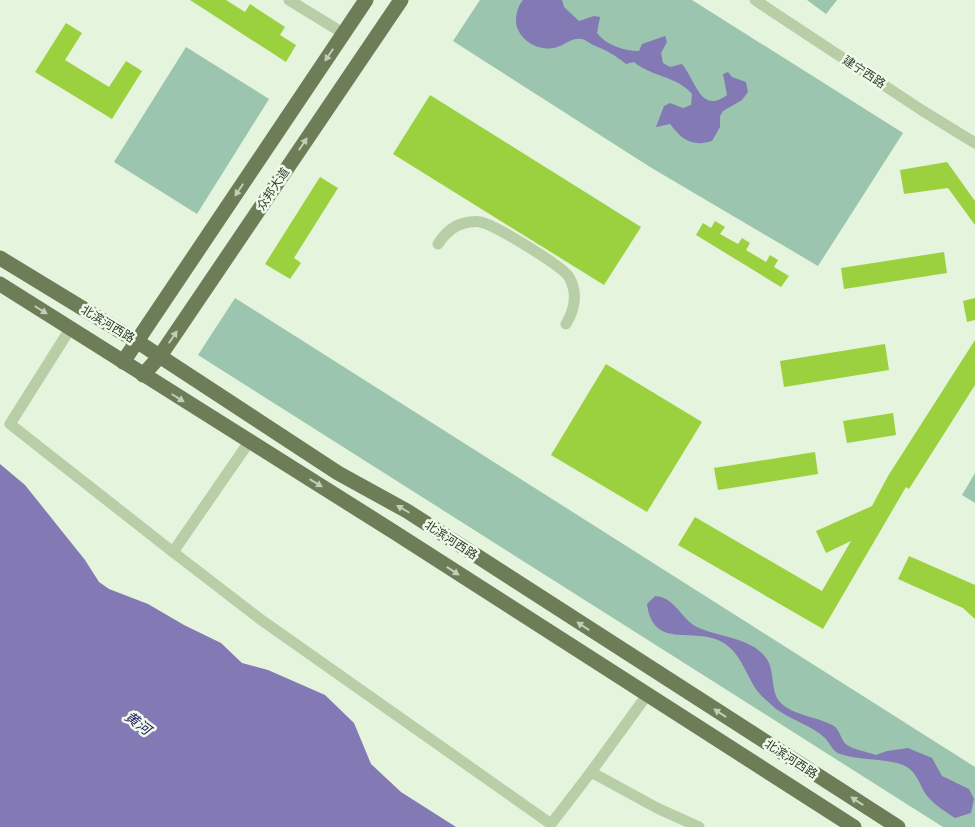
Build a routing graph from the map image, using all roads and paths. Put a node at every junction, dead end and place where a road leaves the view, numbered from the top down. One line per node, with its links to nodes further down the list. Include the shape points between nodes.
1 (289, 0): 5 (street)
2 (366, 0): 5 (main road)
3 (401, 0): 13 (main road, 众邦大道, one-way to 3)
4 (755, 0): 6 (street, 建宁西路)
5 (343, 33): 12 (main road, one-way to 12)
6 (975, 143)
7 (438, 244): 10 (street, via 451,229 465,222 480,222 494,227 554,264 568,275 574,289 575,304)
8 (0, 258): 12 (main road, 北滨河西路)
9 (0, 284): 11 (main road, 北滨河西路, one-way to 11)
10 (566, 324)
11 (70, 329): 14 (main road, 北滨河西路); 16 (street)
12 (138, 342): 13 (main road, 北滨河西路); 14 (main road)
13 (160, 356): 15 (main road, 众邦大道); 23 (main road, 北滨河西路, one-way to 13, via 407,511 338,473)
14 (123, 362): 15 (main road, 北滨河西路)
15 (143, 375): 17 (main road, 北滨河西路, one-way to 17)
16 (5, 420): 18 (street)
17 (249, 442): 18 (street); 19 (main road, 北滨河西路, one-way to 19)
18 (173, 552): 20 (street, via 260,619 552,824)
19 (647, 696): 20 (street); 22 (main road, 北滨河西路)
20 (591, 772): 21 (street)
21 (699, 827)
22 (854, 827)
23 (898, 827)

